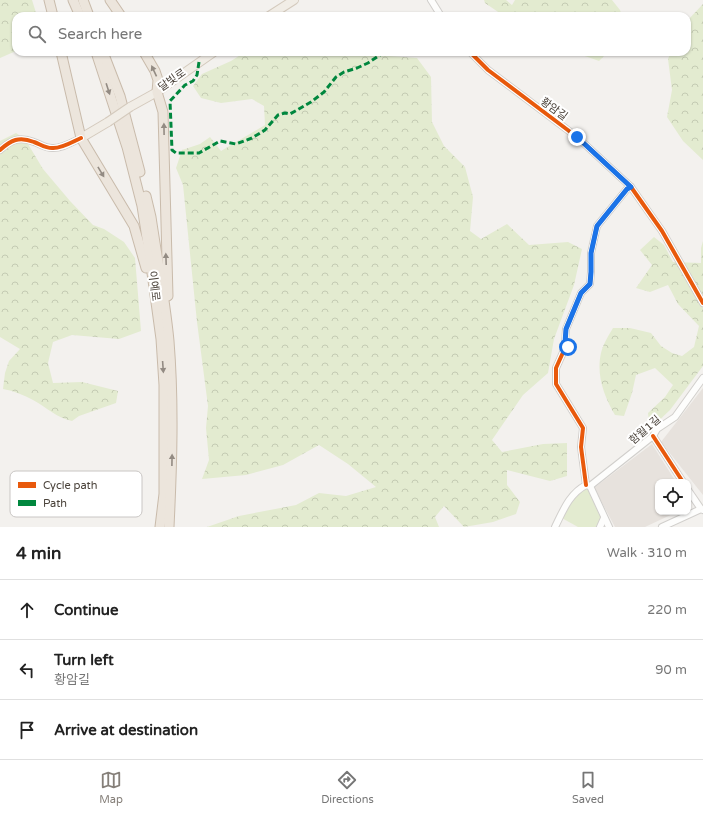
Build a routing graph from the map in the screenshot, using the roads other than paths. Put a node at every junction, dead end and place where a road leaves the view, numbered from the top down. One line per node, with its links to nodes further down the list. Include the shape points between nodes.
1 (50, 0): 7 (highway)
2 (73, 0): 8 (highway)
3 (82, 0): 9 (highway)
4 (110, 0): 10 (highway)
5 (294, 0): 11 (main road)
6 (431, 0): 12 (street)
7 (52, 12)
8 (78, 12)
9 (88, 12)
10 (118, 12)
11 (275, 12)
12 (438, 12)
13 (62, 56): 20 (highway)
14 (97, 56): 24 (highway, 이예로, one-way to 24, via 127,147 142,206)
15 (105, 56): 24 (highway, 이예로, via 122,102 151,217)
16 (147, 56): 19 (highway, one-way to 16, via 156,71)
17 (208, 56): 19 (main road, 달빛로)
18 (474, 56): 22 (street, 황암길, via 488,70 577,137)
19 (157, 92): 20 (main road, 달빛로, bridge); 24 (highway, one-way to 19, via 163,112)
20 (81, 138): 21 (street, via 64,146 52,148 32,141 11,140); 24 (highway, one-way to 24, via 134,226)
21 (0, 150)
22 (631, 187): 23 (street, 황암길, via 662,231); 28 (street, via 597,226 591,253 590,284 581,293 566,329 565,343 568,347 565,348 556,368 556,384 583,428 581,447)
23 (703, 303)
24 (165, 339): 32 (highway, 이예로, one-way to 32, via 164,494); 33 (highway, 이예로, one-way to 24, via 172,386)
25 (703, 378): 26 (street, 함월1길, via 675,417 657,429)
26 (653, 436): 27 (street); 28 (street, 함월1길)
27 (681, 479)
28 (588, 486): 31 (street); 34 (street, 함월1길, via 579,489 571,497)
29 (691, 494): 30 (street)
30 (702, 510): 37 (street)
31 (604, 518): 35 (street); 36 (street)
32 (160, 527)
33 (169, 527)
34 (555, 527)
35 (600, 527)
36 (609, 527)
37 (662, 527)

